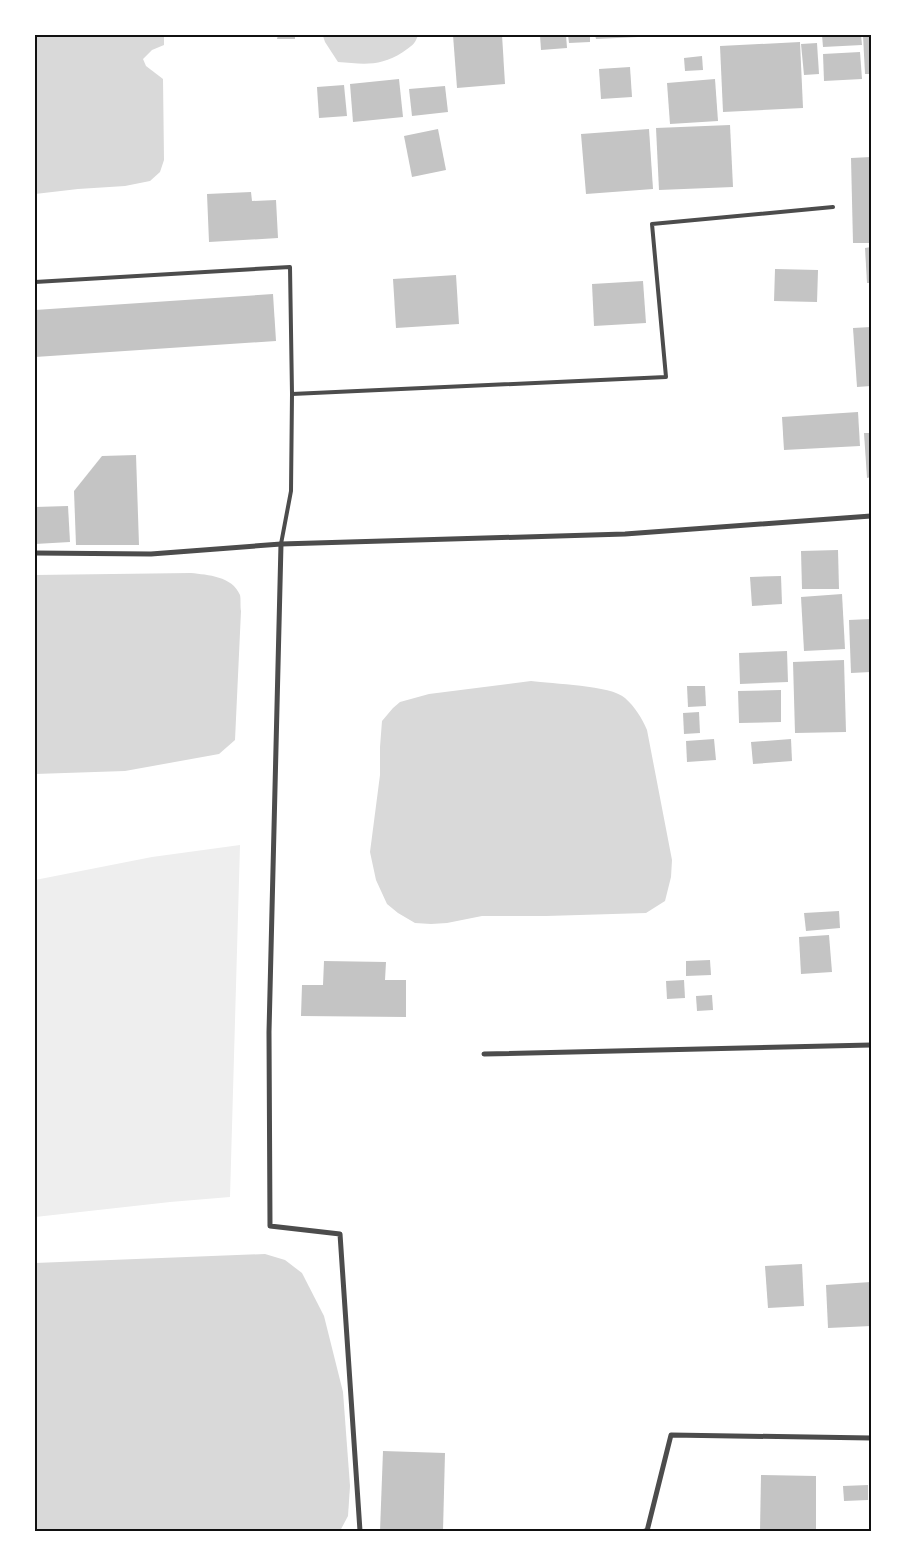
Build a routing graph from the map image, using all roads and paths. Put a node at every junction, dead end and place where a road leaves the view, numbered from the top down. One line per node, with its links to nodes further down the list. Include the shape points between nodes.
1 (833, 207): 3 (lane, via 652,224 666,376)
2 (35, 282): 3 (lane, via 290,267)
3 (292, 394): 5 (lane, via 291,491)
4 (871, 516): 5 (street, via 625,534)
5 (281, 544): 6 (street, via 151,554); 10 (street, via 269,1032 270,1226 340,1234)
6 (35, 553)
7 (871, 1045): 8 (street)
8 (484, 1054)
9 (871, 1438): 11 (street, via 671,1435)
10 (360, 1531)
11 (645, 1531)

